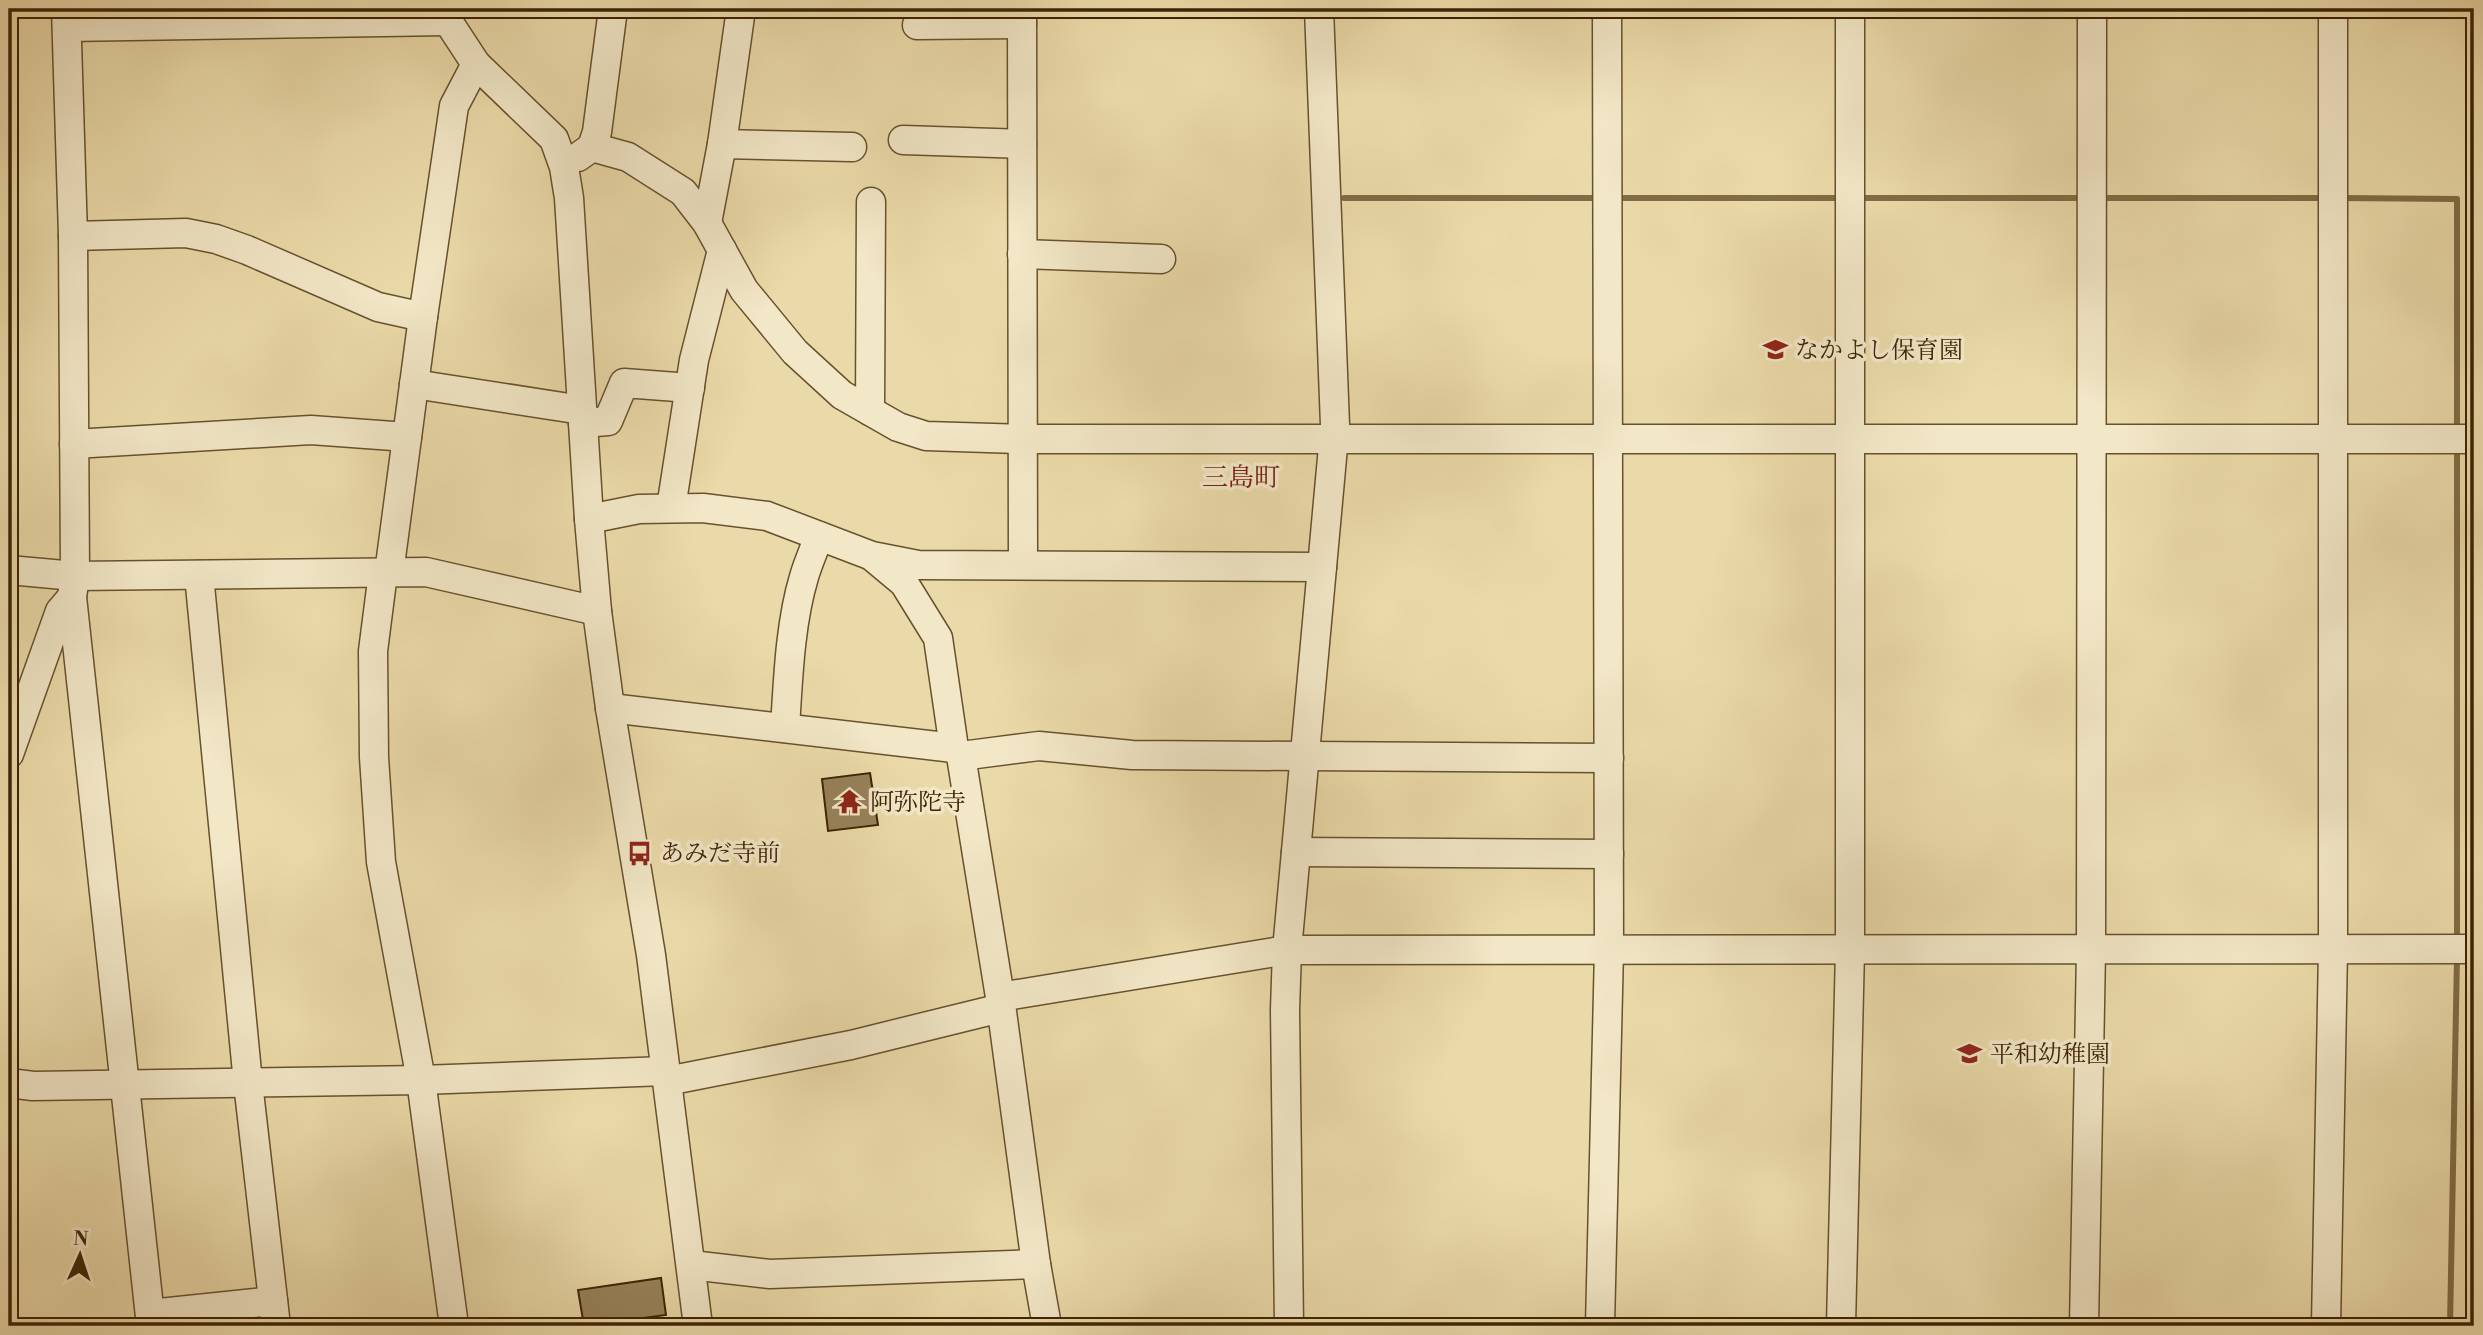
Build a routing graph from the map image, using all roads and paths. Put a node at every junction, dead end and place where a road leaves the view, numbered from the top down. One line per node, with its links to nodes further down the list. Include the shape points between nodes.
1 (613, 9): 16 (street)
2 (741, 9): 14 (street)
3 (1319, 9): 31 (street)
4 (1607, 9): 36 (street)
5 (1850, 9): 32 (street)
6 (2092, 9): 33 (street)
7 (2333, 9): 34 (street)
8 (443, 15): 10 (street); 12 (street)
9 (1022, 17): 11 (street); 15 (street)
10 (67, 18): 21 (street)
11 (917, 24)
12 (476, 64): 18 (street, via 554,139); 25 (street, via 454,106)
13 (903, 140): 15 (street)
14 (722, 144): 17 (street); 20 (street)
15 (1022, 144): 23 (street)
16 (592, 146): 18 (street); 20 (street, via 628,157 683,192)
17 (852, 147)
18 (564, 167): 29 (street)
19 (872, 202): 28 (street)
20 (707, 223): 22 (street)
21 (73, 236): 25 (street, via 186,233 216,239 378,307); 38 (street)
22 (722, 250): 27 (street); 28 (street, via 744,290 795,352 842,395)
23 (1022, 254): 24 (street); 35 (street)
24 (1161, 259)
25 (423, 317): 26 (street)
26 (414, 384): 29 (street); 30 (street)
27 (690, 388): 29 (street, via 624,383 608,421); 39 (street)
28 (870, 411): 35 (street, via 926,436)
29 (582, 417): 40 (street)
30 (407, 437): 38 (street, via 311,430); 46 (street)
31 (1334, 438): 35 (street); 36 (street); 44 (street)
32 (1849, 438): 33 (street); 36 (street); 62 (street)
33 (2091, 438): 34 (street); 63 (street)
34 (2333, 438): 37 (street); 58 (street)
35 (1022, 439): 43 (street)
36 (1608, 439): 55 (street)
37 (2474, 439)
38 (74, 444): 48 (street)
39 (671, 508): 40 (street); 41 (street, via 767,516)
40 (589, 519): 49 (street)
41 (819, 536): 42 (street); 51 (street, via 803,579)
42 (872, 556): 43 (street, via 918,565); 52 (street, via 904,583 938,638)
43 (1023, 564): 44 (street)
44 (1322, 568): 54 (street)
45 (9, 569): 48 (street)
46 (386, 573): 47 (street); 49 (street, via 426,572); 66 (street, via 373,665 381,862)
47 (199, 575): 48 (street); 68 (street)
48 (73, 587): 53 (street, via 60,611); 69 (street)
49 (597, 611): 50 (street)
50 (610, 709): 51 (street); 65 (street)
51 (785, 728): 52 (street)
52 (957, 752): 54 (street, via 1039,746 1132,755); 64 (street)
53 (9, 754)
54 (1305, 757): 55 (street); 56 (street)
55 (1609, 758): 57 (street)
56 (1296, 852): 57 (street); 60 (street)
57 (1609, 854): 61 (street)
58 (2333, 949): 59 (street); 63 (street); 81 (street)
59 (2474, 949)
60 (1287, 950): 61 (street); 64 (street); 77 (street)
61 (1609, 950): 62 (street); 78 (street)
62 (1850, 950): 63 (street); 79 (street)
63 (2091, 951): 80 (street)
64 (1000, 1002): 65 (street, via 851,1045); 70 (street)
65 (667, 1076): 66 (street); 71 (street)
66 (421, 1080): 68 (street); 74 (street)
67 (9, 1083): 69 (street)
68 (248, 1083): 69 (street); 72 (street)
69 (125, 1084): 73 (street)
70 (1036, 1264): 71 (street, via 770,1274); 76 (street)
71 (691, 1265): 75 (street)
72 (274, 1314): 73 (street)
73 (150, 1320)
74 (454, 1326)
75 (698, 1326)
76 (1047, 1326)
77 (1289, 1326)
78 (1600, 1326)
79 (1842, 1326)
80 (2084, 1326)
81 (2326, 1326)

